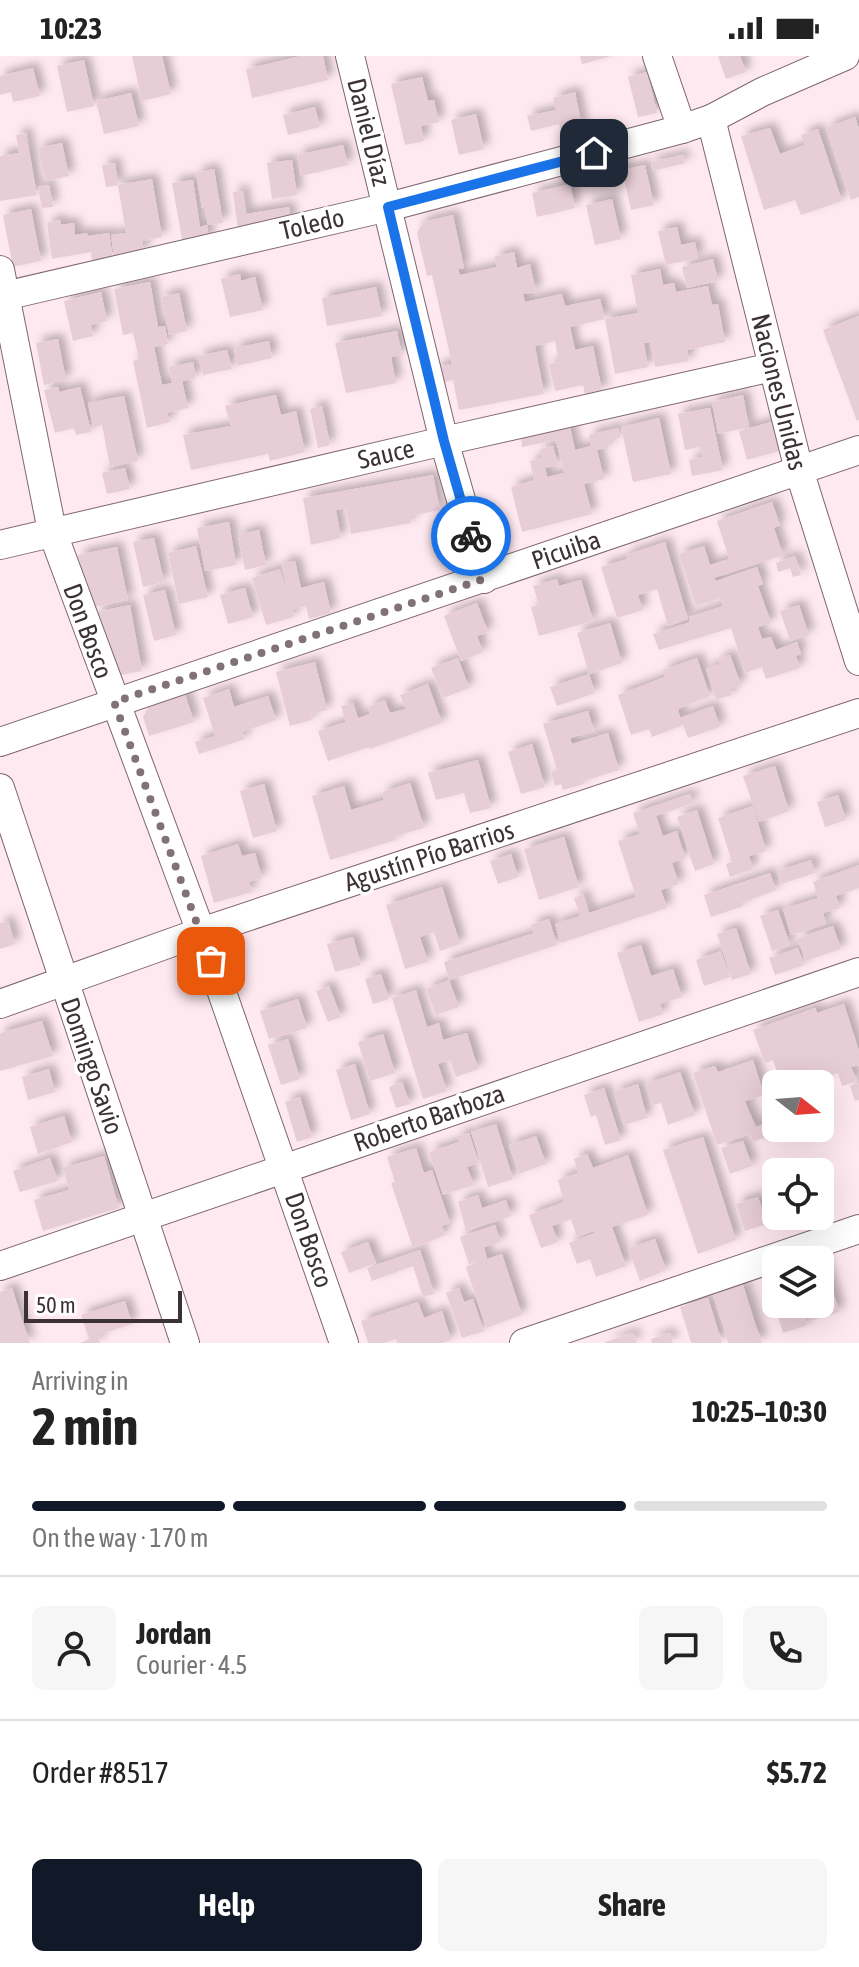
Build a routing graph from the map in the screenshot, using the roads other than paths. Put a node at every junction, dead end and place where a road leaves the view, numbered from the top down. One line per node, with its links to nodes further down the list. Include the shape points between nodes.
1 (350, 56): 6 (street, Daniel Díaz)
2 (657, 56): 5 (street)
3 (845, 56): 4 (street, Toledo)
4 (711, 119): 5 (street, Toledo); 8 (street, Naciones Unidas)
5 (682, 129): 6 (street, Toledo)
6 (388, 207): 7 (street, Toledo); 9 (street, Daniel Díaz)
7 (2, 287): 12 (street, Don Bosco)
8 (772, 367): 9 (street, Sauce); 11 (street, Naciones Unidas)
9 (444, 441): 12 (street, Sauce); 14 (street, Daniel Díaz)
10 (859, 450): 11 (street, Picuiba)
11 (799, 470): 14 (street, Picuiba); 15 (street, Naciones Unidas)
12 (52, 531): 13 (street, Sauce); 16 (street, Don Bosco)
13 (0, 545)
14 (484, 579): 16 (street, Picuiba)
15 (859, 661)
16 (114, 702): 18 (street, Picuiba); 20 (street, Don Bosco)
17 (859, 713): 20 (street, Agustín Pío Barrios)
18 (0, 742)
19 (0, 788): 22 (street, Domingo Savio)
20 (201, 932): 22 (street, Agustín Pío Barrios); 24 (street, Don Bosco)
21 (859, 972): 24 (street, Roberto Barboza)
22 (64, 982): 23 (street, Agustín Pío Barrios); 25 (street, Domingo Savio)
23 (0, 1004)
24 (284, 1167): 25 (street, Roberto Barboza); 29 (street, Don Bosco)
25 (142, 1216): 27 (street, Roberto Barboza); 28 (street, Domingo Savio)
26 (859, 1229): 30 (street)
27 (0, 1266)
28 (185, 1343)
29 (344, 1343)
30 (524, 1343)

